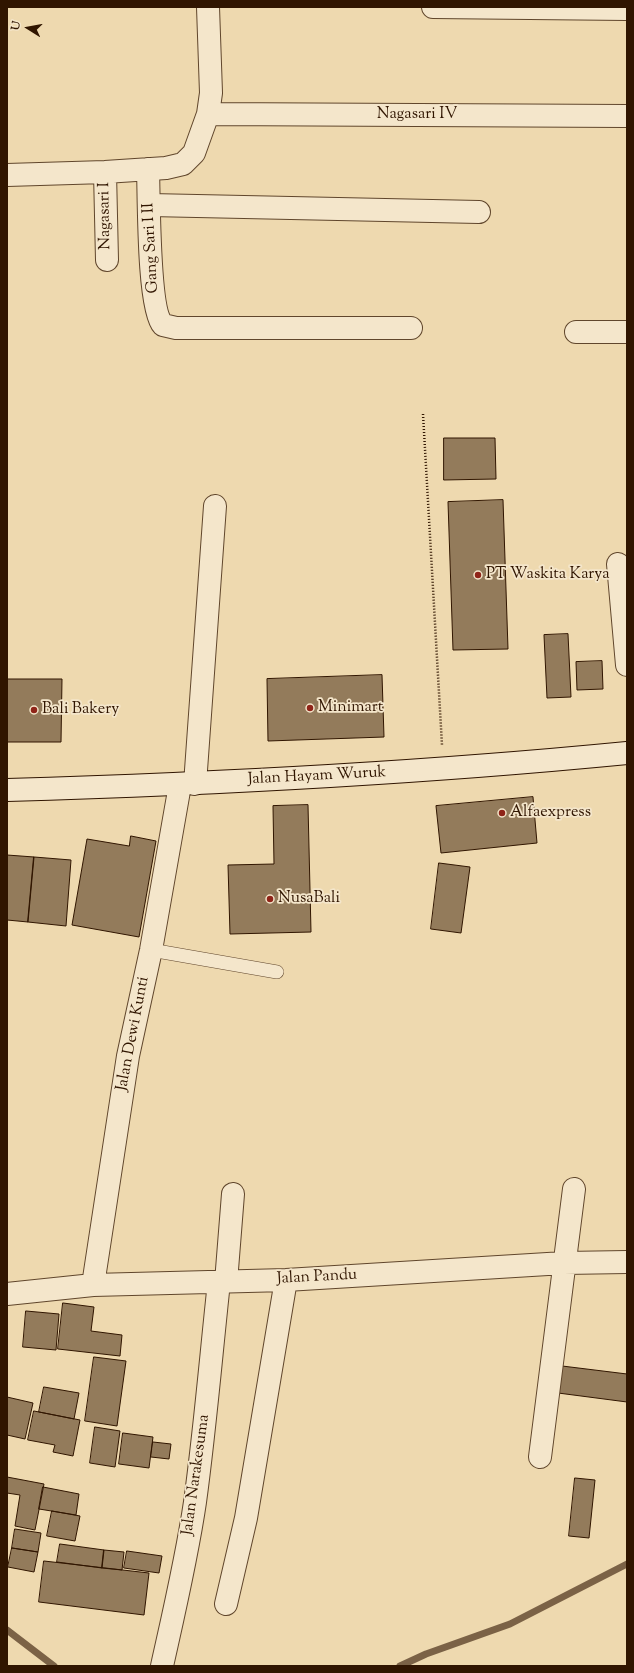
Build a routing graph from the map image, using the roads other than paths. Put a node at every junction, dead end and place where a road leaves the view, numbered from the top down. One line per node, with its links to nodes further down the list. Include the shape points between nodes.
1 (208, 7): 4 (street, via 211,93)
2 (433, 7): 3 (street)
3 (627, 9)
4 (208, 114): 5 (street, Nagasari IV); 6 (street, via 194,153 183,164)
5 (627, 116)
6 (148, 169): 7 (street); 9 (street, Gang Sari I II)
7 (105, 172): 8 (street); 11 (street, Nagasari I)
8 (7, 175)
9 (150, 205): 10 (street); 12 (street, Gang Sari I II, via 153,290 157,314 163,325 176,328)
10 (479, 212)
11 (107, 260)
12 (410, 328)
13 (576, 332): 14 (street)
14 (627, 332)
15 (215, 506): 19 (street, Jalan Dewi Kunti)
16 (618, 564): 17 (street)
17 (627, 665)
18 (627, 753): 19 (street, Jalan Hayam Wuruk, via 444,770)
19 (188, 785): 20 (street, Jalan Hayam Wuruk); 21 (street, Jalan Dewi Kunti)
20 (7, 790)
21 (151, 950): 22 (lane); 29 (street, Jalan Dewi Kunti, via 128,1056)
22 (277, 972)
23 (574, 1189): 26 (street)
24 (233, 1194): 28 (street, Jalan Narakesuma)
25 (627, 1262): 26 (street, Jalan Pandu)
26 (564, 1263): 27 (street, Jalan Pandu); 31 (street)
27 (286, 1280): 28 (street, Jalan Pandu); 32 (street, via 246,1518)
28 (222, 1282): 29 (street, Jalan Pandu); 33 (street, Jalan Narakesuma, via 194,1503 183,1570)
29 (93, 1285): 30 (street, Jalan Pandu)
30 (7, 1294)
31 (540, 1457)
32 (226, 1604)
33 (162, 1666)

